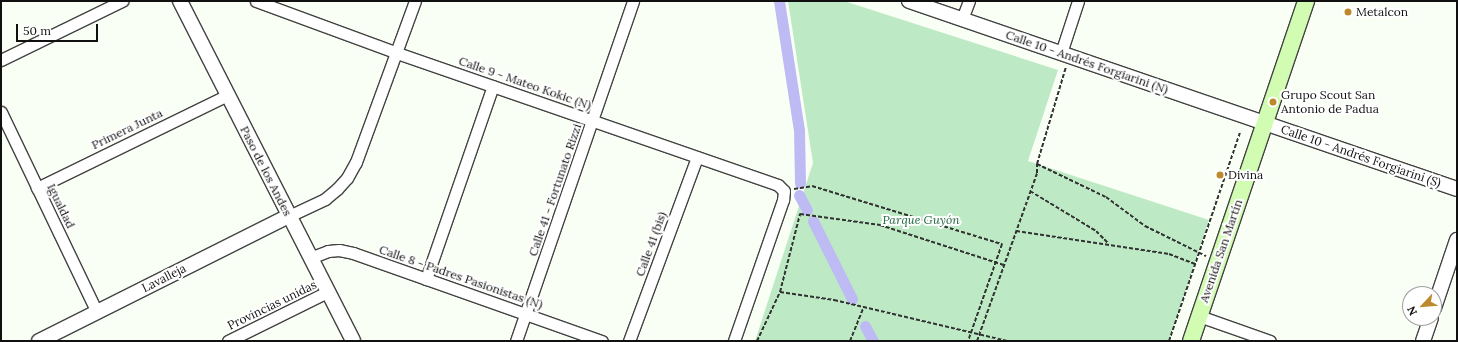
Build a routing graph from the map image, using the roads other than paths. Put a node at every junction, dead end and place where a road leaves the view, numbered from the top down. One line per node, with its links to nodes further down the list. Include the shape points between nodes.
1 (122, 1): 13 (street)
2 (180, 1): 15 (street, Paso de los Andes)
3 (256, 1): 11 (street, Calle 9 - Mateo Kokic (N))
4 (415, 1): 11 (street)
5 (633, 1): 17 (street, Calle 41 - Fortunato Rizzi)
6 (909, 1): 10 (street, Calle 10 - Andrés Forgiarini (N))
7 (968, 1): 10 (street)
8 (1078, 1): 12 (street)
9 (1306, 1): 18 (main road, Avenida San Martín)
10 (962, 19): 12 (street, Calle 10 - Andrés Forgiarini (N))
11 (397, 53): 14 (street, Calle 9 - Mateo Kokic (N)); 22 (street, via 356,162 347,178 324,199)
12 (1065, 54): 18 (street, Calle 10 - Andrés Forgiarini (N))
13 (1, 60)
14 (494, 86): 17 (street, Calle 9 - Mateo Kokic (N)); 25 (street)
15 (228, 95): 20 (street, Primera Junta); 22 (street, Paso de los Andes)
16 (1, 112): 20 (street, Igualdad)
17 (592, 120): 19 (street, Calle 9 - Mateo Kokic (N)); 29 (street, Calle 41 - Fortunato Rizzi)
18 (1265, 122): 21 (street, Calle 10 - Andrés Forgiarini (S)); 30 (main road, Avenida San Martín)
19 (697, 157): 37 (street, Calle 41 (bis)); 38 (street, Calle 9 - Mateo Kokic (N), via 778,185 784,191)
20 (37, 188): 28 (street, Igualdad)
21 (1457, 189)
22 (289, 216): 24 (street, Paso de los Andes); 28 (street, Lavalleja)
23 (1457, 240): 26 (street)
24 (310, 258): 25 (street, Calle 8 - Padres Pasionistas (N), via 339,250); 27 (street, Paso de los Andes)
25 (426, 279): 29 (street, Calle 8 - Padres Pasionistas (N))
26 (1441, 286)
27 (327, 292): 33 (street, Provincias unidas); 34 (street, Paso de los Andes)
28 (97, 312): 32 (street, Lavalleja)
29 (525, 314): 35 (street, Calle 41 - Fortunato Rizzi); 36 (street, Calle 8 - Padres Pasionistas (N))
30 (1199, 316): 39 (main road, Avenida San Martín); 40 (street)
31 (1428, 326): 41 (street)
32 (39, 341)
33 (228, 341)
34 (353, 341)
35 (516, 341)
36 (602, 341)
37 (629, 341)
38 (734, 341)
39 (1191, 341)
40 (1270, 341)
41 (1423, 341)

